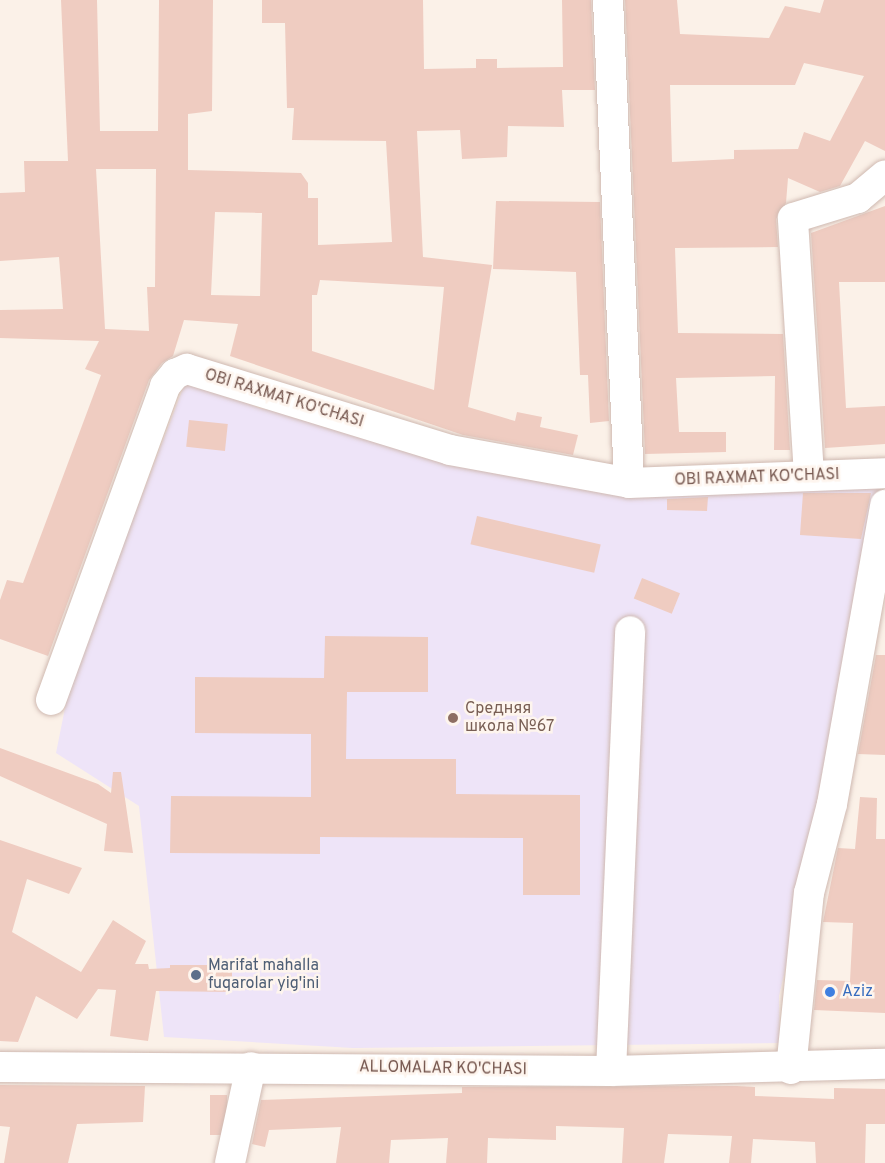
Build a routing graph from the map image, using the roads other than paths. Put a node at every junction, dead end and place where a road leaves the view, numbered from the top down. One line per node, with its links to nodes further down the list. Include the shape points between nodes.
1 (608, 0): 5 (street)
2 (885, 175): 4 (street, via 858,198 793,218)
3 (885, 473): 4 (street, OBI RAXMAT KO'CHASI)
4 (809, 475): 5 (street, OBI RAXMAT KO'CHASI)
5 (629, 483): 8 (street, OBI RAXMAT KO'CHASI, via 450,450 188,369 175,374 165,386)
6 (885, 505): 12 (street, via 835,792 809,893)
7 (630, 631): 13 (street)
8 (51, 700)
9 (885, 1064): 12 (street, ALLOMALAR KO'CHASI)
10 (0, 1067): 11 (street, ALLOMALAR KO'CHASI)
11 (251, 1067): 13 (street, ALLOMALAR KO'CHASI); 14 (street)
12 (791, 1069): 13 (street, ALLOMALAR KO'CHASI)
13 (611, 1071)
14 (230, 1163)

